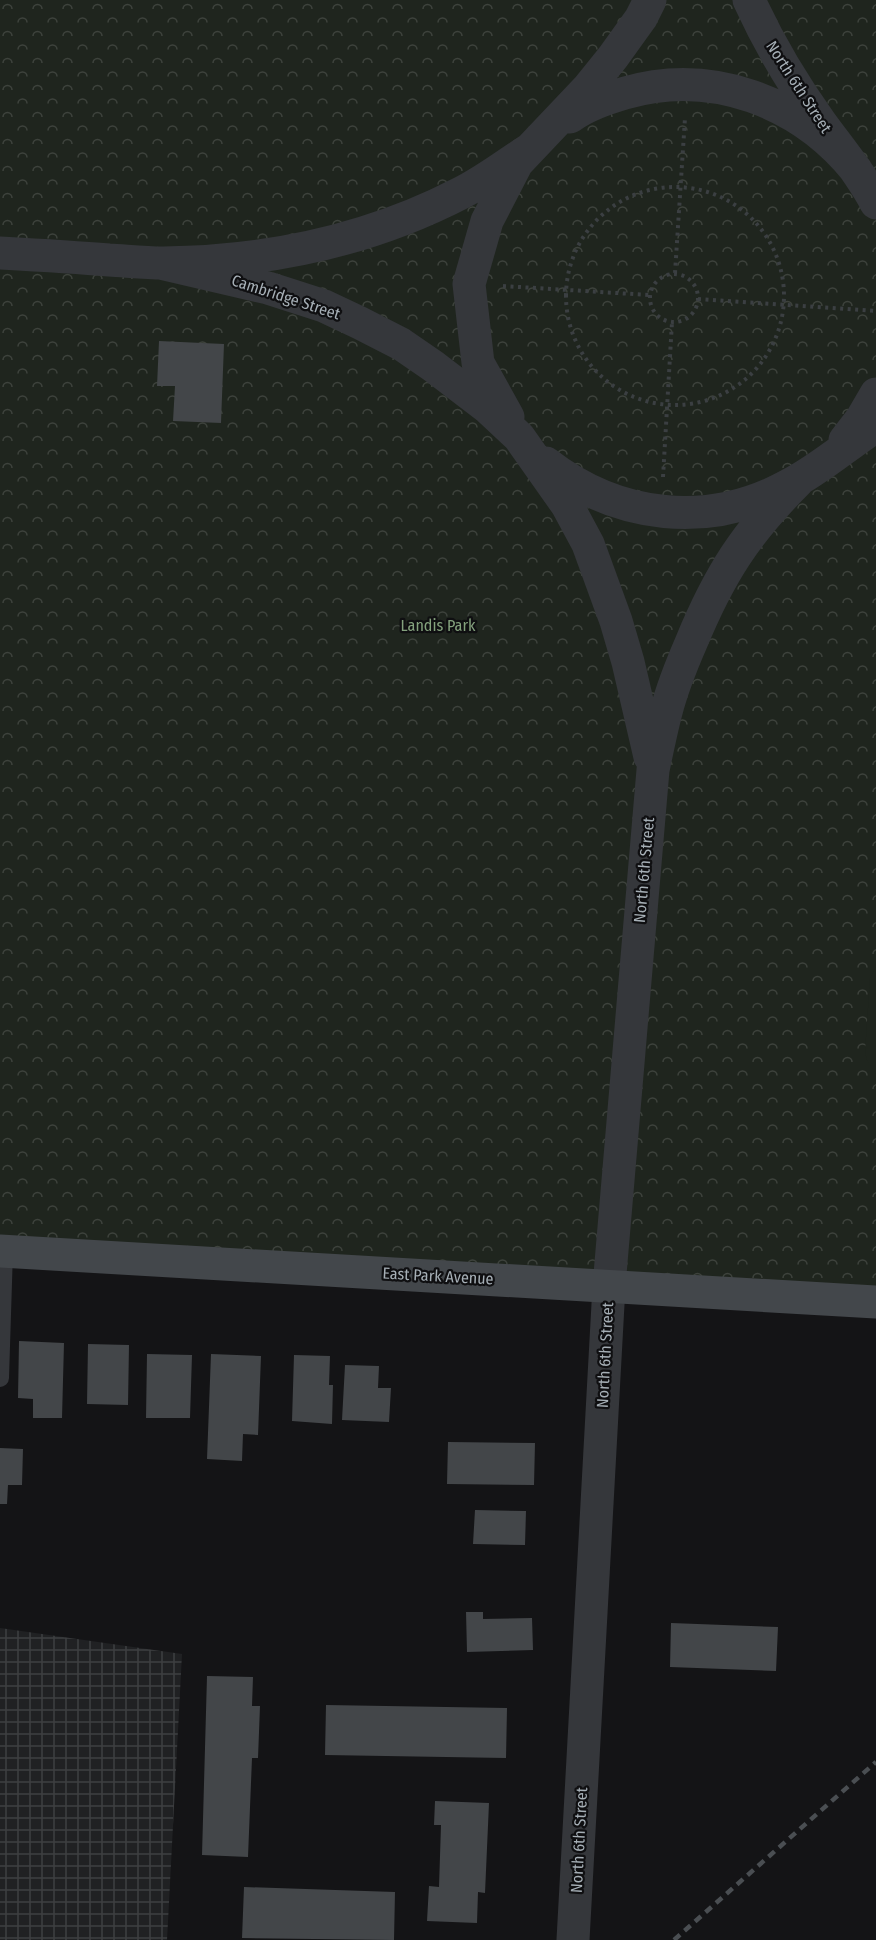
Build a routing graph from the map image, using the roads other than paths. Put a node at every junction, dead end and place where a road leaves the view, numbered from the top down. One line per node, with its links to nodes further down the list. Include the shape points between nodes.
1 (650, 0): 3 (street, North 6th Street, via 607,65)
2 (749, 0): 4 (street, North 6th Street, via 778,60)
3 (534, 144): 4 (street, Cambridge Street, via 581,109 611,97 645,88 687,84 740,92 780,107 832,143); 6 (street, Cambridge Street, via 461,193 368,231 264,256); 9 (street, North 6th Street, via 517,163 487,221 469,284 478,363)
4 (868, 186)
5 (0, 253): 6 (street, Cambridge Street)
6 (160, 263): 9 (street, Cambridge Street, via 268,288 324,306 360,323 433,366)
7 (876, 394): 10 (street, North 6th Street, via 850,434)
8 (876, 426): 10 (street, Cambridge Street)
9 (523, 441): 10 (street, Cambridge Street, via 561,475 584,489 621,504 661,512 729,508 764,497); 11 (street, North 6th Street, via 567,505 588,544 628,662)
10 (800, 479): 11 (street, North 6th Street, via 745,541 719,580 681,667)
11 (653, 770): 13 (street, North 6th Street)
12 (2, 1251): 13 (main road, East Park Avenue); 15 (lane)
13 (609, 1286): 14 (main road, East Park Avenue); 16 (street, North 6th Street)
14 (876, 1302)
15 (0, 1378)
16 (573, 1940)

